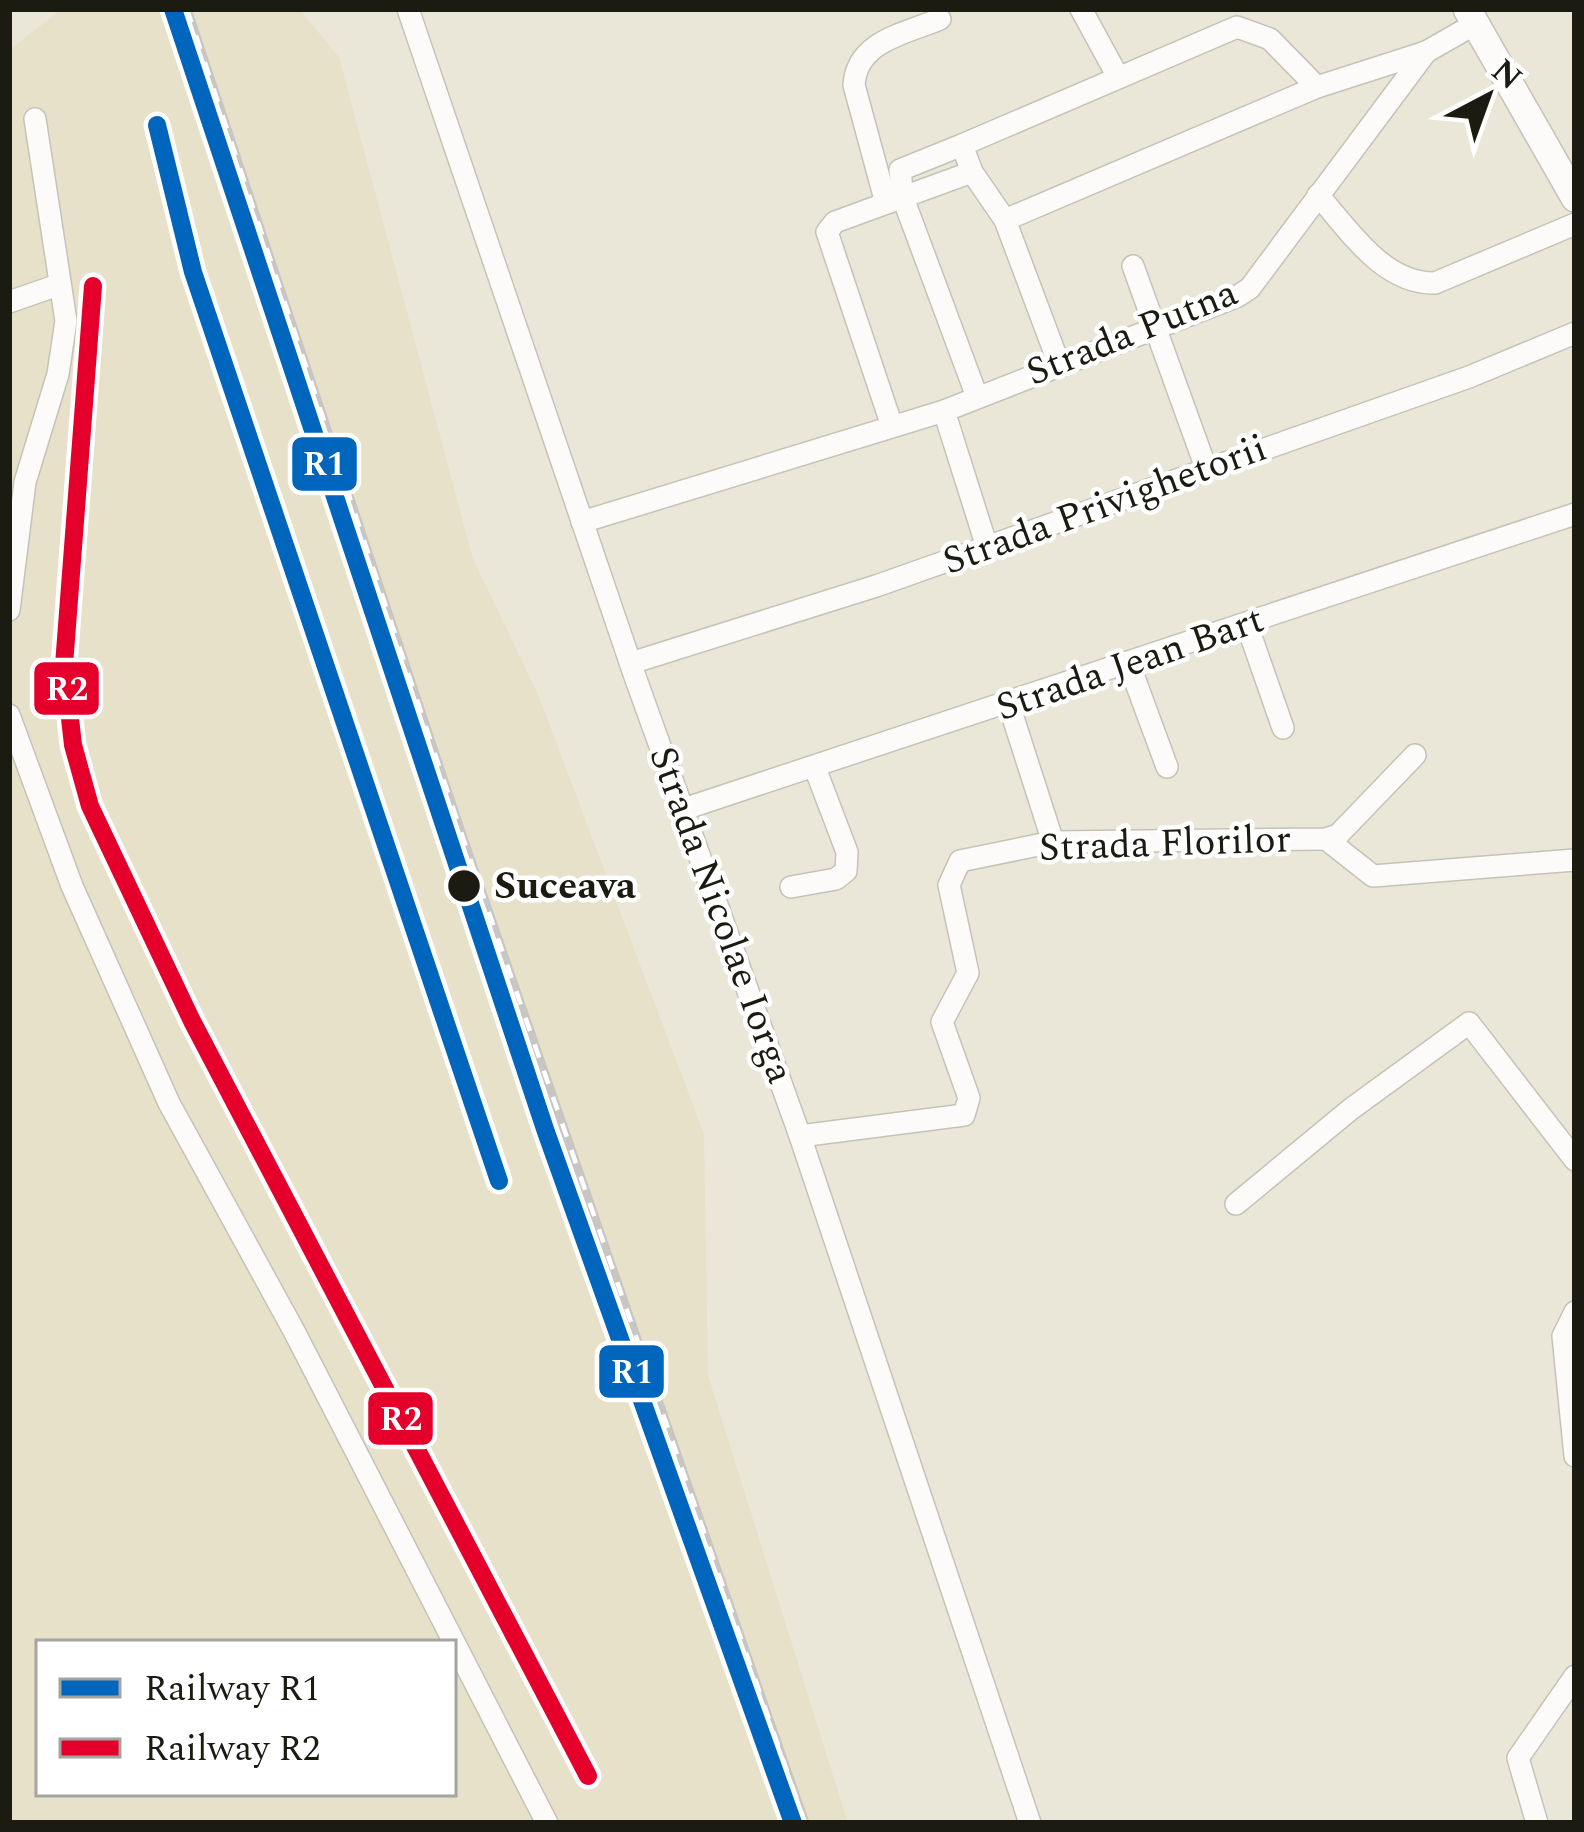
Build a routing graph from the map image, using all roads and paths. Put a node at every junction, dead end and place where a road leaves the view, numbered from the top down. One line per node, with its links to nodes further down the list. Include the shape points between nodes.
1 (408, 9): 27 (street, Strada Nicolae Iorga)
2 (1081, 9): 6 (street)
3 (1471, 16): 5 (street, Strada Putna); 11 (main road)
4 (940, 19): 13 (street, via 870,49 855,72)
5 (1426, 52): 7 (street, Strada Putna); 12 (street, Strada Putna)
6 (1118, 77): 7 (street, via 1249,28); 9 (street)
7 (1317, 87): 14 (street, Strada Putna)
8 (35, 119): 17 (street)
9 (962, 145): 10 (street); 13 (street, via 906,163)
10 (972, 172): 13 (street); 14 (street)
11 (1571, 180)
12 (1318, 195): 15 (street, via 1372,256 1419,283); 19 (street, Strada Putna, via 1250,288)
13 (895, 201): 22 (street); 24 (street, via 835,222 827,241)
14 (1005, 220): 21 (street)
15 (1575, 224)
16 (1133, 266): 19 (street)
17 (58, 285): 18 (street); 29 (street, via 66,321 61,357 25,482)
18 (9, 302)
19 (1157, 330): 21 (street, Strada Putna); 25 (street)
20 (1575, 333): 25 (street, Strada Privighetorii)
21 (1059, 364): 22 (street, Strada Putna)
22 (976, 394): 23 (street, Strada Putna)
23 (944, 411): 24 (street, Strada Putna); 28 (street)
24 (891, 423): 27 (street, Strada Putna)
25 (1206, 468): 28 (street, Strada Privighetorii)
26 (1575, 514): 30 (street, Strada Jean Bart)
27 (582, 522): 31 (street, Strada Nicolae Iorga)
28 (987, 547): 31 (street, Strada Privighetorii)
29 (9, 610)
30 (1247, 625): 32 (street, Strada Jean Bart); 35 (street)
31 (631, 663): 39 (street, Strada Nicolae Iorga)
32 (1129, 664): 33 (street, Strada Jean Bart); 37 (street)
33 (1009, 705): 38 (street, Strada Jean Bart); 41 (street)
34 (9, 715): 49 (street, via 72,886 169,1103)
35 (1283, 728)
36 (1415, 755): 40 (street, Strada Florilor)
37 (1167, 767)
38 (815, 768): 39 (street, Strada Jean Bart); 43 (street, via 847,852 846,871)
39 (684, 809): 44 (street, Strada Nicolae Iorga)
40 (1326, 839): 41 (street, Strada Florilor); 42 (street, via 1373,876)
41 (1053, 842): 44 (street, Strada Florilor, via 959,861 950,876 969,965 942,1022 969,1099 964,1115)
42 (1575, 860)
43 (791, 887)
44 (800, 1136): 52 (street, Strada Nicolae Iorga)
45 (1575, 1160): 46 (street, via 1469,1023)
46 (1236, 1204)
47 (1575, 1312): 48 (street, via 1562,1336)
48 (1575, 1456)
49 (453, 1640)
50 (456, 1645): 53 (street)
51 (1575, 1676): 54 (street, via 1518,1758)
52 (1027, 1818)
53 (547, 1823)
54 (1538, 1823)

